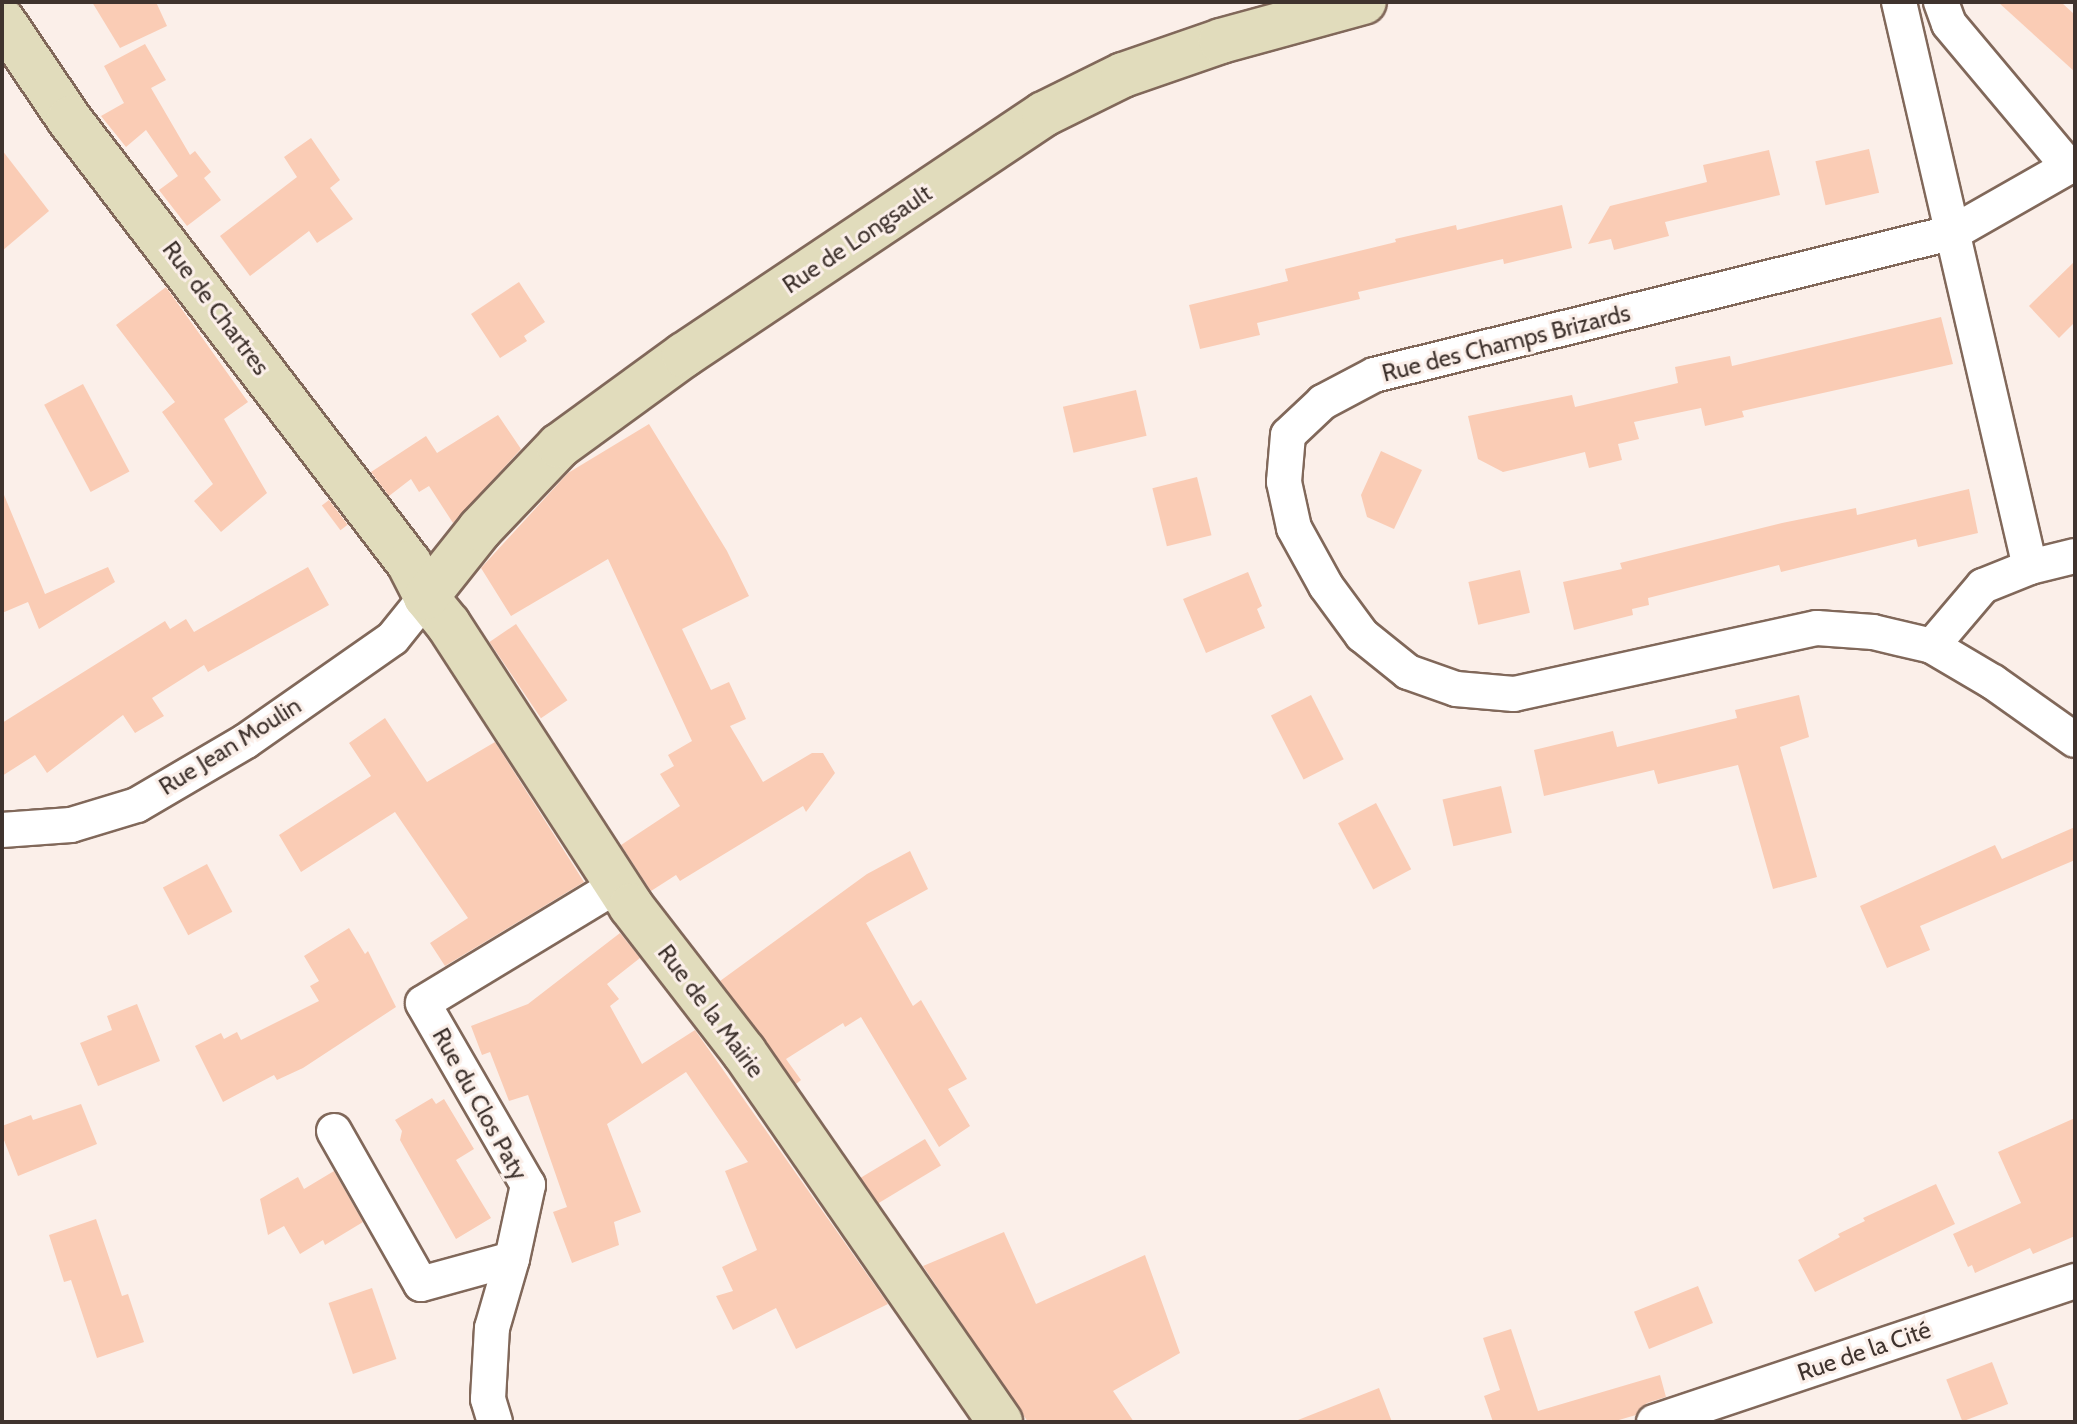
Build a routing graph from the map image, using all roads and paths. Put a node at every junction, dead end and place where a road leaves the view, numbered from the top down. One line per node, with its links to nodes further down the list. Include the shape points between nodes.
1 (1364, 2): 9 (street, Rue de Longsault, via 1221,41 1123,75 1044,114 684,355 559,446 480,529)
2 (1899, 2): 6 (street)
3 (1941, 2): 5 (street, Rue des Champs Brizards, via 1949,24)
4 (2, 20): 9 (street, Rue de Chartres, via 69,119 409,563)
5 (2072, 165): 6 (street, Rue des Champs Brizards)
6 (1954, 232): 8 (street); 10 (street, Rue des Champs Brizards, via 1374,375 1323,402 1288,435 1284,482 1294,528 1326,586 1362,635 1408,672 1456,689 1514,694 1817,628 1873,632)
7 (2075, 556): 8 (street)
8 (2030, 567): 10 (street, via 1983,586)
9 (426, 597): 12 (street, Rue Jean Moulin, via 393,638 246,741 137,805 71,825); 13 (street, Rue de la Mairie)
10 (1932, 646): 11 (street, Rue des Champs Brizards)
11 (2075, 740)
12 (2, 830)
13 (618, 885): 15 (street, Rue du Clos Paty, via 423,1003 528,1185); 18 (street, Rue de la Mairie, via 744,1052)
14 (334, 1131): 15 (street, via 421,1284)
15 (512, 1259): 17 (street, via 492,1328 488,1399)
16 (2075, 1281): 19 (street, Rue de la Cité)
17 (495, 1422)
18 (1000, 1422)
19 (1654, 1422)

